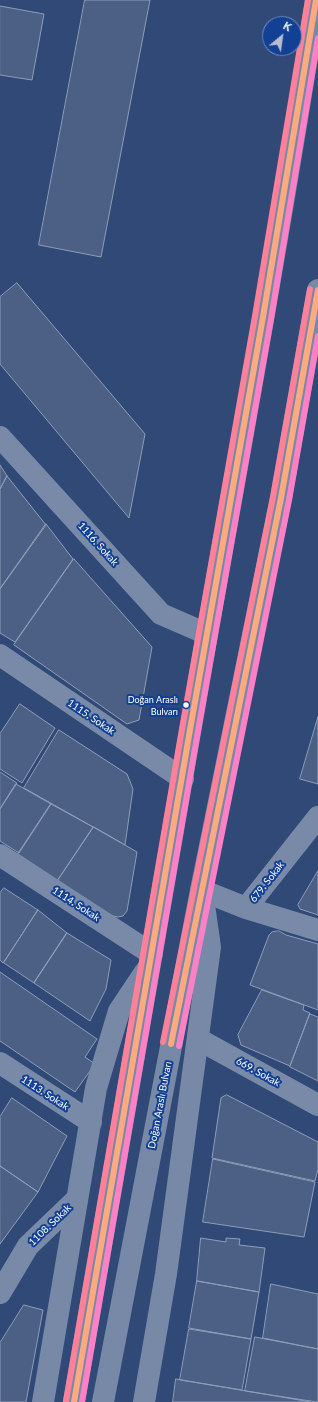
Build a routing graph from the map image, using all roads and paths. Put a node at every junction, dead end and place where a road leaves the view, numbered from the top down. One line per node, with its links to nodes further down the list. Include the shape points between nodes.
1 (316, 0): 4 (main road, via 292,154)
2 (318, 290): 9 (main road, Doğan Araslı Bulvarı, via 281,498)
3 (0, 437): 4 (street, 1116. Sokak, via 161,614)
4 (207, 634): 6 (main road)
5 (0, 656): 6 (street, 1115. Sokak)
6 (182, 778): 12 (main road)
7 (318, 817): 10 (street, 679. Sokak)
8 (0, 855): 12 (street, 1114. Sokak)
9 (201, 890): 10 (street, 679. Sokak); 13 (main road, via 210,947); 22 (main road, Doğan Araslı Bulvarı)
10 (246, 908): 11 (street)
11 (318, 930)
12 (151, 959): 16 (main road, via 119,1011 96,1088); 21 (main road)
13 (198, 1039): 15 (street, 669. Sokak); 23 (main road, via 166,1274)
14 (0, 1063): 16 (street, 1113. Sokak)
15 (318, 1105)
16 (90, 1122): 17 (main road)
17 (77, 1199): 18 (street, 1108. Sokak); 20 (main road)
18 (6, 1267): 19 (street, 1108. Sokak)
19 (0, 1293)
20 (43, 1402)
21 (74, 1402)
22 (103, 1402)
23 (144, 1402)

